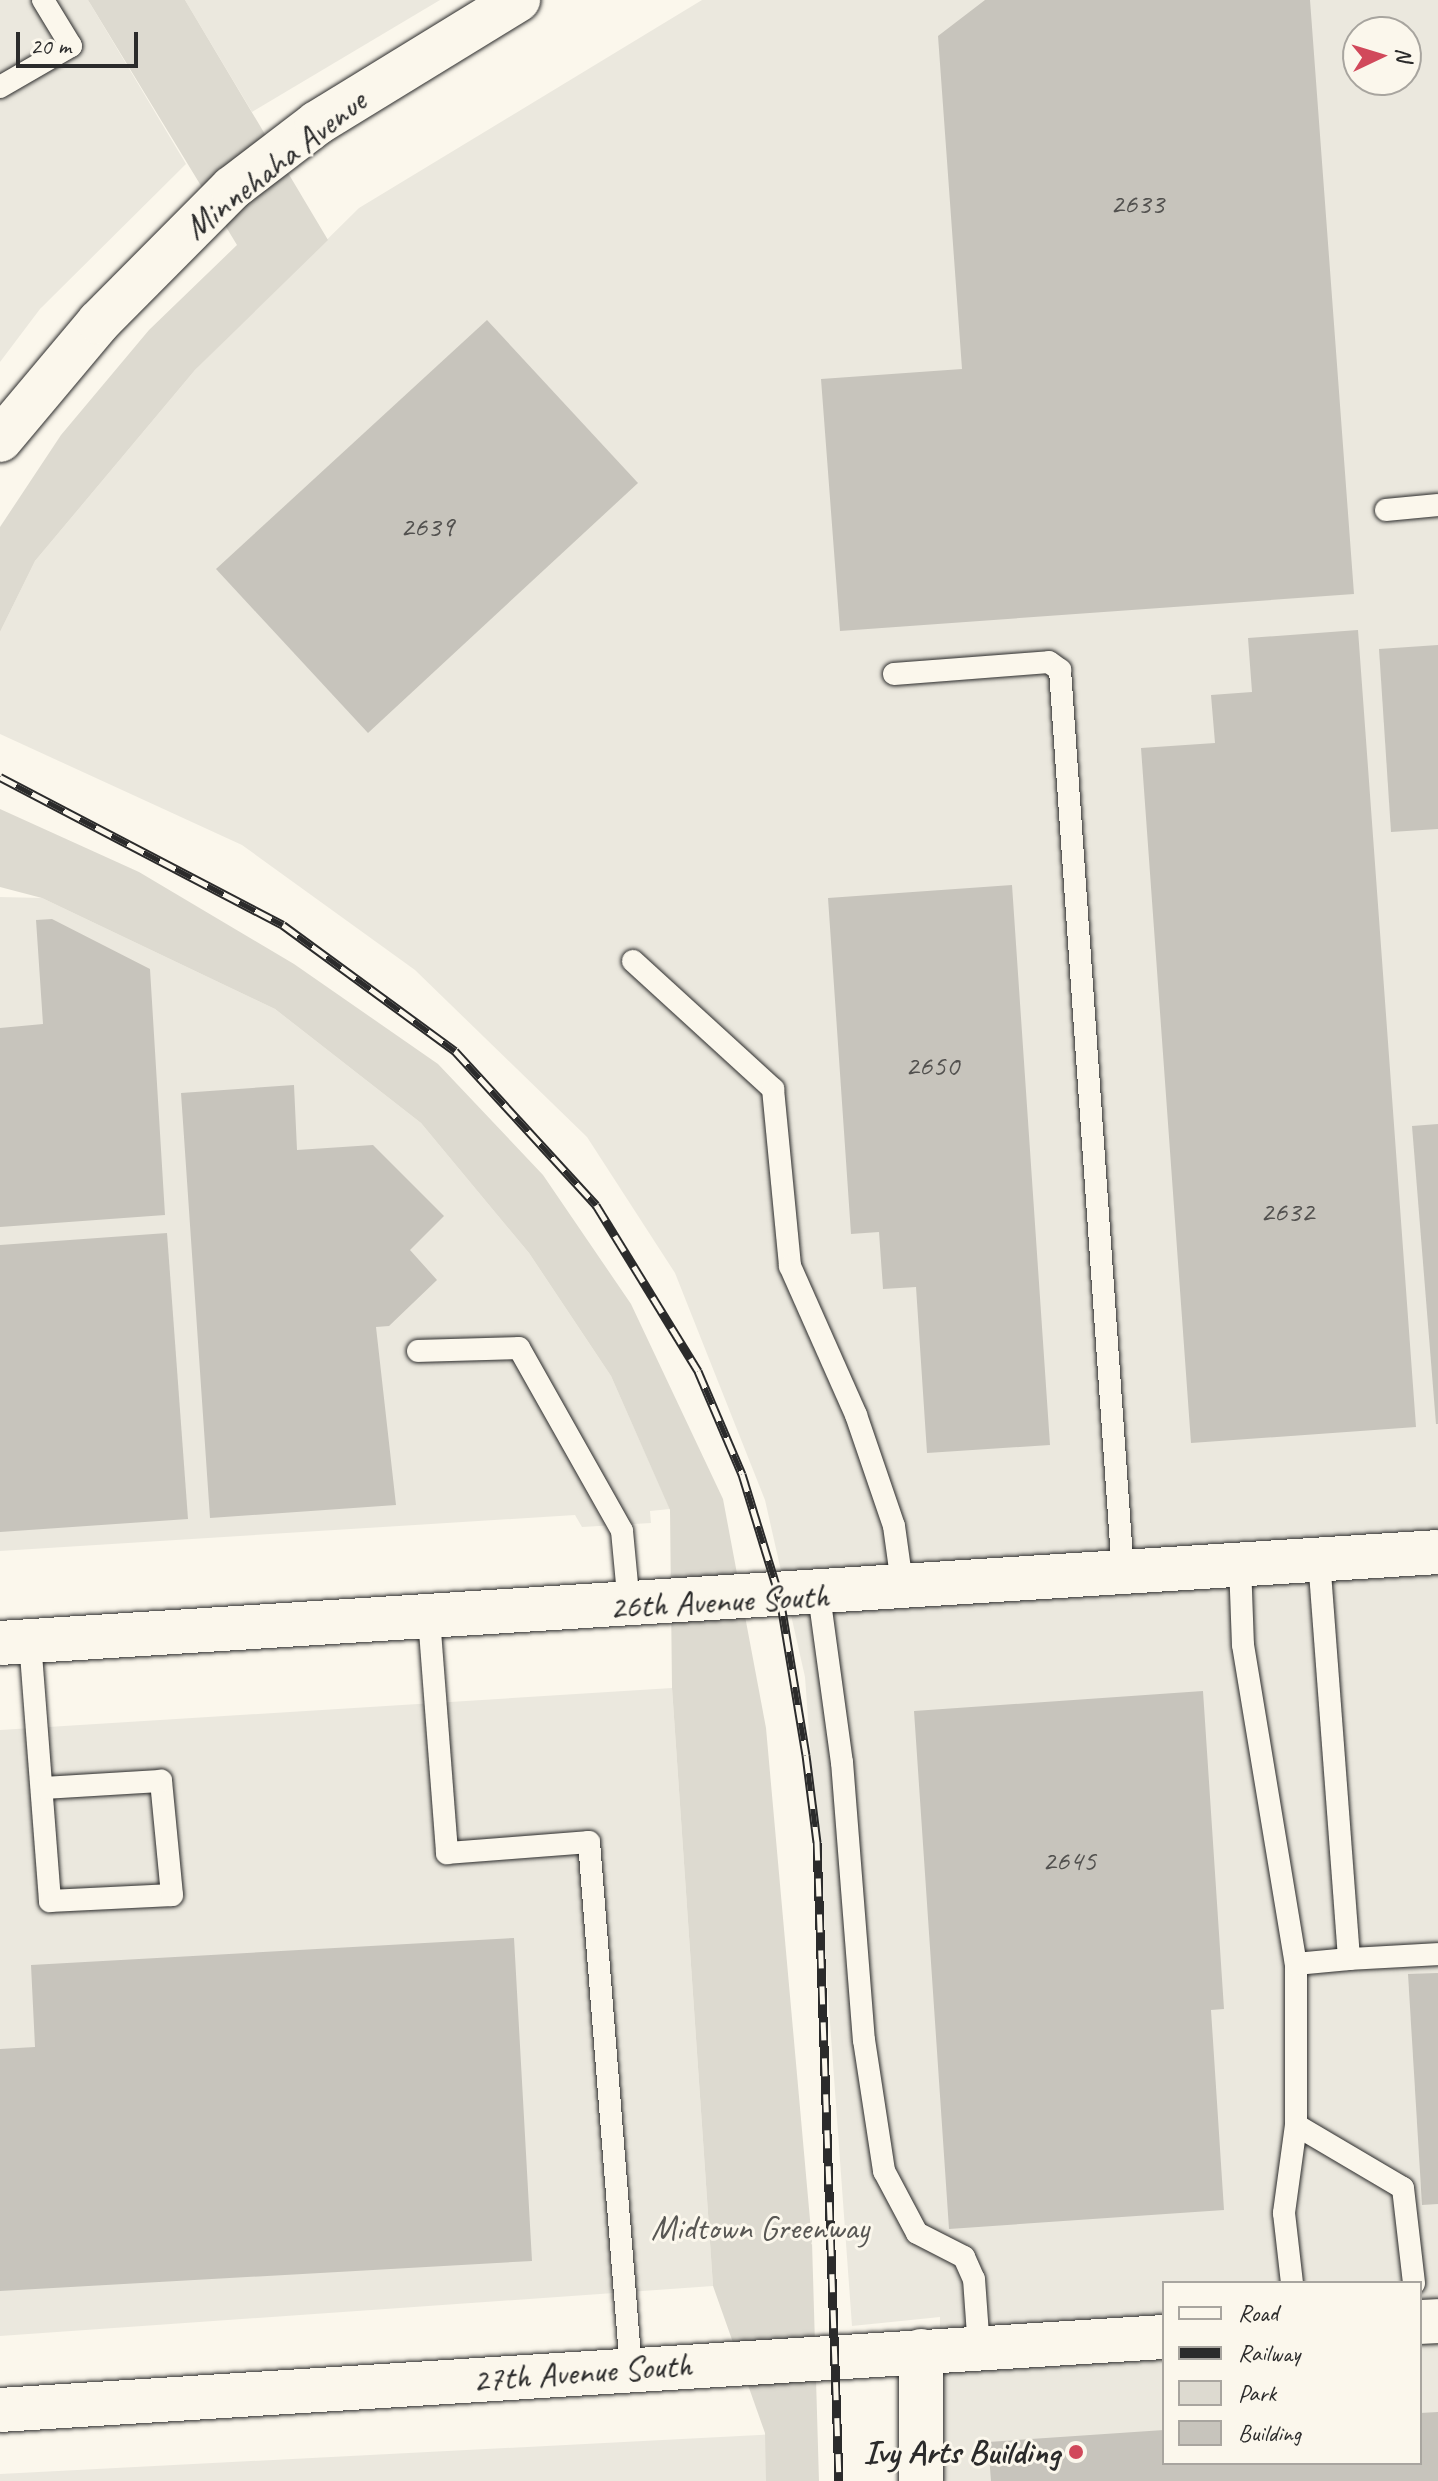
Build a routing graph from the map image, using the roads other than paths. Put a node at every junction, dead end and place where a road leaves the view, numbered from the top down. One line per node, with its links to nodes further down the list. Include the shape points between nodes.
1 (43, 0): 3 (lane, via 71,46)
2 (518, 0): 4 (street, Minnehaha Avenue, via 317,123 232,188 99,322)
3 (0, 87)
4 (0, 440)
5 (1438, 505): 6 (lane)
6 (1386, 510)
7 (894, 674): 13 (lane, via 1049,662 1060,670)
8 (633, 961): 14 (lane, via 773,1089 790,1266 856,1415 894,1526)
9 (418, 1351): 16 (lane, via 519,1348 622,1531)
10 (1438, 1552): 11 (street, 26th Avenue South)
11 (1319, 1559): 12 (street, 26th Avenue South); 21 (lane)
12 (1240, 1564): 13 (street, 26th Avenue South); 22 (lane, via 1243,1645)
13 (1123, 1573): 14 (street, 26th Avenue South)
14 (903, 1591): 15 (street, 26th Avenue South)
15 (819, 1595): 16 (street, 26th Avenue South); 27 (lane, via 842,1762 864,2040 884,2171 917,2233 964,2257 974,2279)
16 (629, 1605): 17 (street, 26th Avenue South)
17 (429, 1618): 18 (street, 26th Avenue South); 29 (lane, via 447,1853 589,1842)
18 (15, 1642): 19 (lane)
19 (42, 1788): 19 (lane, via 50,1901 172,1895 161,1781)
20 (1438, 1954): 21 (lane)
21 (1349, 1959): 22 (lane)
22 (1296, 1964): 23 (lane)
23 (1296, 2125): 24 (lane, via 1284,2213); 25 (lane, via 1403,2188)
24 (1292, 2281)
25 (1414, 2281)
26 (1162, 2337): 27 (street, 27th Avenue South)
27 (979, 2348): 28 (street, 27th Avenue South)
28 (921, 2351): 29 (street, 27th Avenue South); 31 (street)
29 (631, 2370): 30 (street, 27th Avenue South)
30 (0, 2410)
31 (921, 2481)

